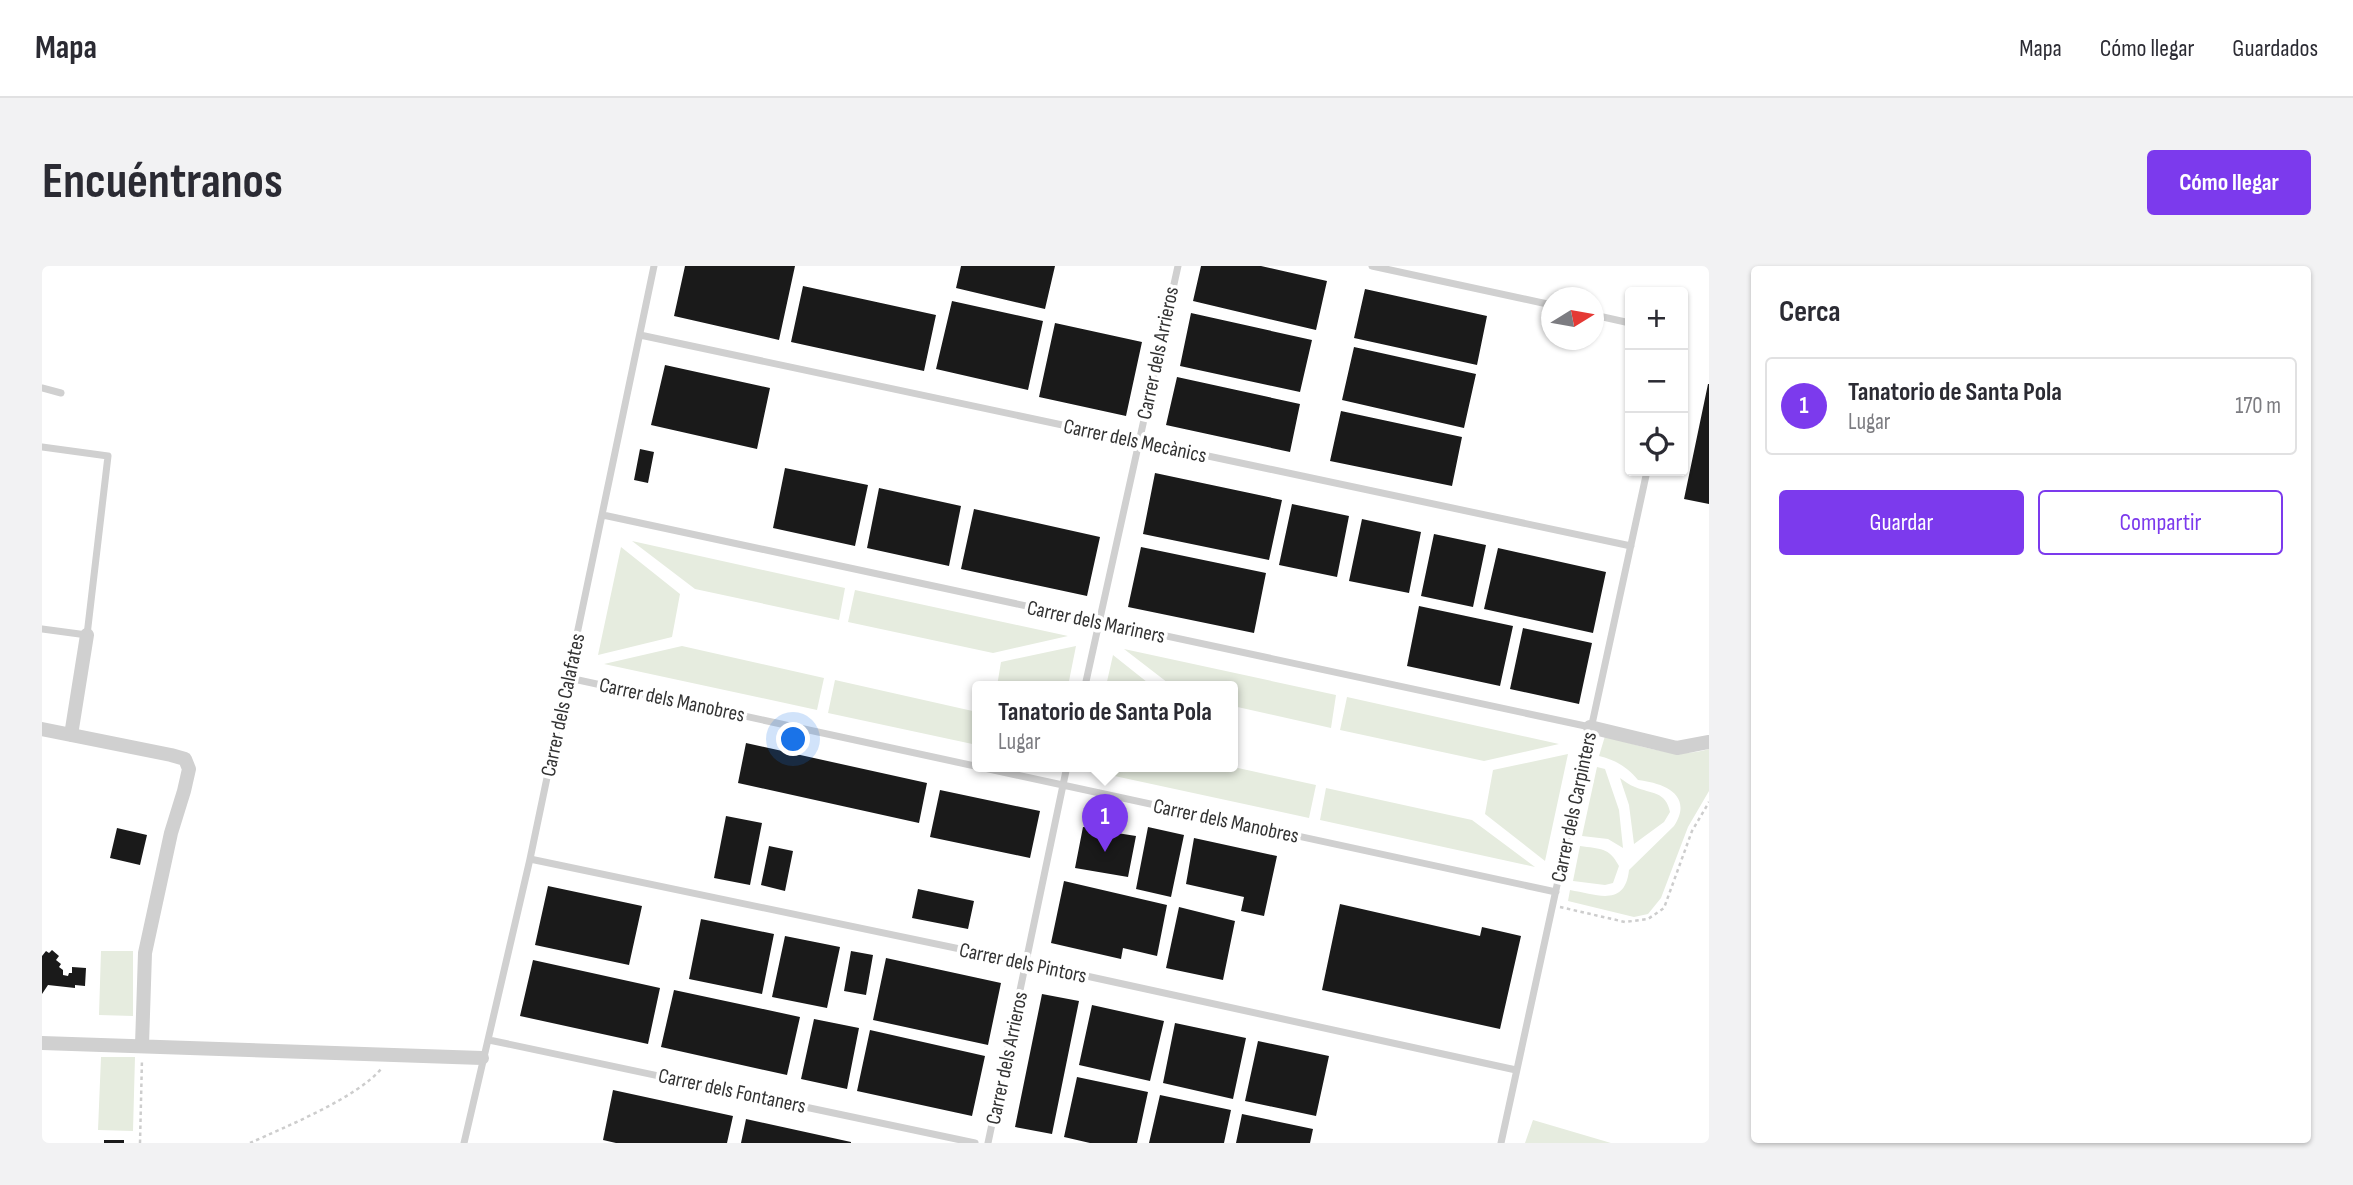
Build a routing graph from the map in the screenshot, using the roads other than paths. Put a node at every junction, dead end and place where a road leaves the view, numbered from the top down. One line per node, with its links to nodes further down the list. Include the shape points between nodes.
1 (654, 266): 7 (lane, Carrer dels Calafates)
2 (1178, 266): 10 (lane, Carrer dels Arrieros)
3 (1372, 266): 4 (lane)
4 (1541, 303)
5 (1604, 317): 6 (lane)
6 (1625, 322)
7 (640, 335): 10 (lane, Carrer dels Mecànics); 13 (lane, Carrer dels Calafates)
8 (42, 388): 9 (lane)
9 (61, 393)
10 (1139, 442): 14 (lane, Carrer dels Mecànics); 15 (lane, Carrer dels Arrieros)
11 (42, 447): 17 (lane, via 108,456)
12 (1646, 476): 14 (lane, Carrer dels Carpinters)
13 (603, 516): 15 (lane, Carrer dels Mariners); 18 (lane, Carrer dels Calafates)
14 (1631, 546): 20 (lane, Carrer dels Carpinters)
15 (1099, 623): 19 (lane, Carrer dels Arrieros); 20 (lane, Carrer dels Mariners)
16 (42, 629): 17 (lane)
17 (87, 635): 22 (street)
18 (569, 678): 24 (lane, Carrer dels Manobres); 28 (lane, Carrer dels Calafates)
19 (1086, 681)
20 (1590, 727): 23 (street, via 1677,748); 29 (lane, Carrer dels Carpinters)
21 (42, 729): 22 (street)
22 (71, 735): 33 (street, via 171,755 184,759 189,769 145,953)
23 (1709, 742)
24 (972, 765)
25 (1003, 772): 27 (lane, Carrer dels Manobres)
26 (1066, 772): 27 (lane, Carrer dels Arrieros)
27 (1063, 785): 29 (lane, Carrer dels Manobres); 30 (lane, Carrer dels Arrieros)
28 (530, 859): 30 (lane, Carrer dels Pintors); 31 (lane, Carrer dels Calafates)
29 (1556, 892): 35 (lane, Carrer dels Carpinters)
30 (1027, 963): 35 (lane, Carrer dels Pintors); 38 (lane, Carrer dels Arrieros)
31 (489, 1040): 34 (lane, Carrer dels Calafates); 37 (lane, Carrer dels Fontaners)
32 (42, 1043): 33 (street)
33 (142, 1045): 34 (street)
34 (482, 1058): 36 (lane, Carrer dels Calafates)
35 (1516, 1070): 39 (lane, Carrer dels Carpinters)
36 (464, 1143)
37 (975, 1143)
38 (988, 1143)
39 (1501, 1143)

